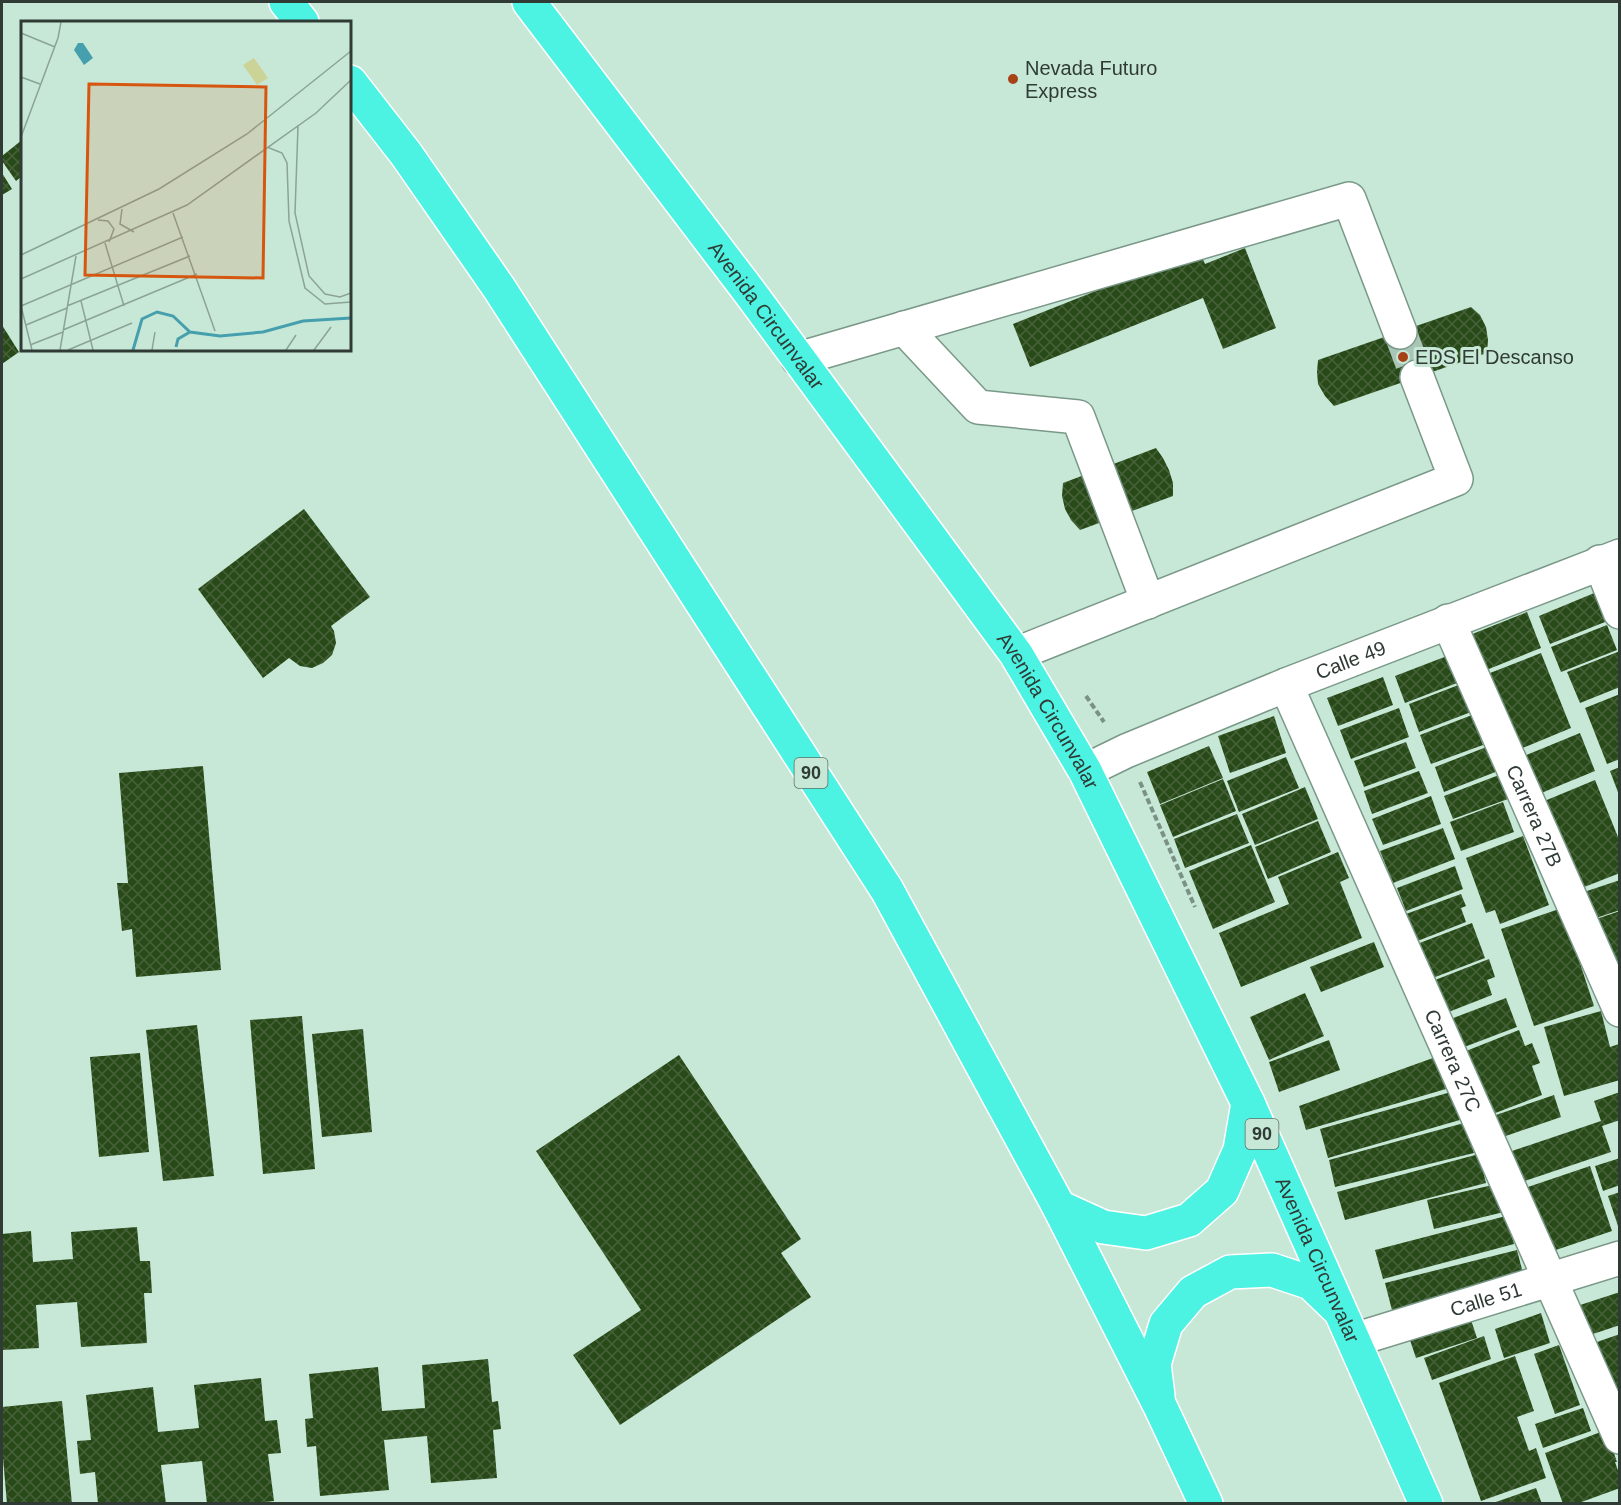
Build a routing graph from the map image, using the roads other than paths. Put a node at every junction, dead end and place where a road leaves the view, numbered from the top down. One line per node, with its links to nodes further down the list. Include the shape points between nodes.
1 (286, 2): 3 (highway)
2 (529, 2): 7 (highway, Avenida Circunvalar / 90)
3 (301, 21)
4 (351, 83): 18 (highway, 90, via 406,154 499,288 887,890)
5 (904, 328): 6 (street, via 1349,199); 7 (street); 10 (street, via 978,407 1078,417)
6 (1400, 332)
7 (798, 359): 13 (highway, Avenida Circunvalar / 90)
8 (1417, 377): 10 (street, via 1456,479)
9 (1610, 559): 11 (street); 12 (street, Calle 49)
10 (1148, 602): 13 (street)
11 (1620, 612)
12 (1448, 621): 14 (street, Calle 49); 16 (street, Carrera 27B)
13 (1016, 654): 15 (highway, Avenida Circunvalar / 90)
14 (1286, 685): 15 (street, Calle 49); 20 (street, Carrera 27C)
15 (1085, 771): 17 (highway, Avenida Circunvalar / 90)
16 (1620, 1010)
17 (1248, 1103): 18 (highway, via 1240,1150 1222,1191 1189,1220 1146,1233 1102,1227); 21 (highway, Avenida Circunvalar / 90)
18 (1059, 1207): 22 (highway, 90)
19 (1620, 1258): 20 (street, Calle 51)
20 (1549, 1280): 21 (street, Calle 51); 23 (street, Carrera 27C)
21 (1348, 1326): 22 (highway, via 1311,1283 1272,1270 1230,1272 1193,1292 1166,1324 1155,1364); 25 (highway, Avenida Circunvalar / 90)
22 (1160, 1406): 24 (highway, 90)
23 (1620, 1437)
24 (1206, 1503)
25 (1426, 1503)

